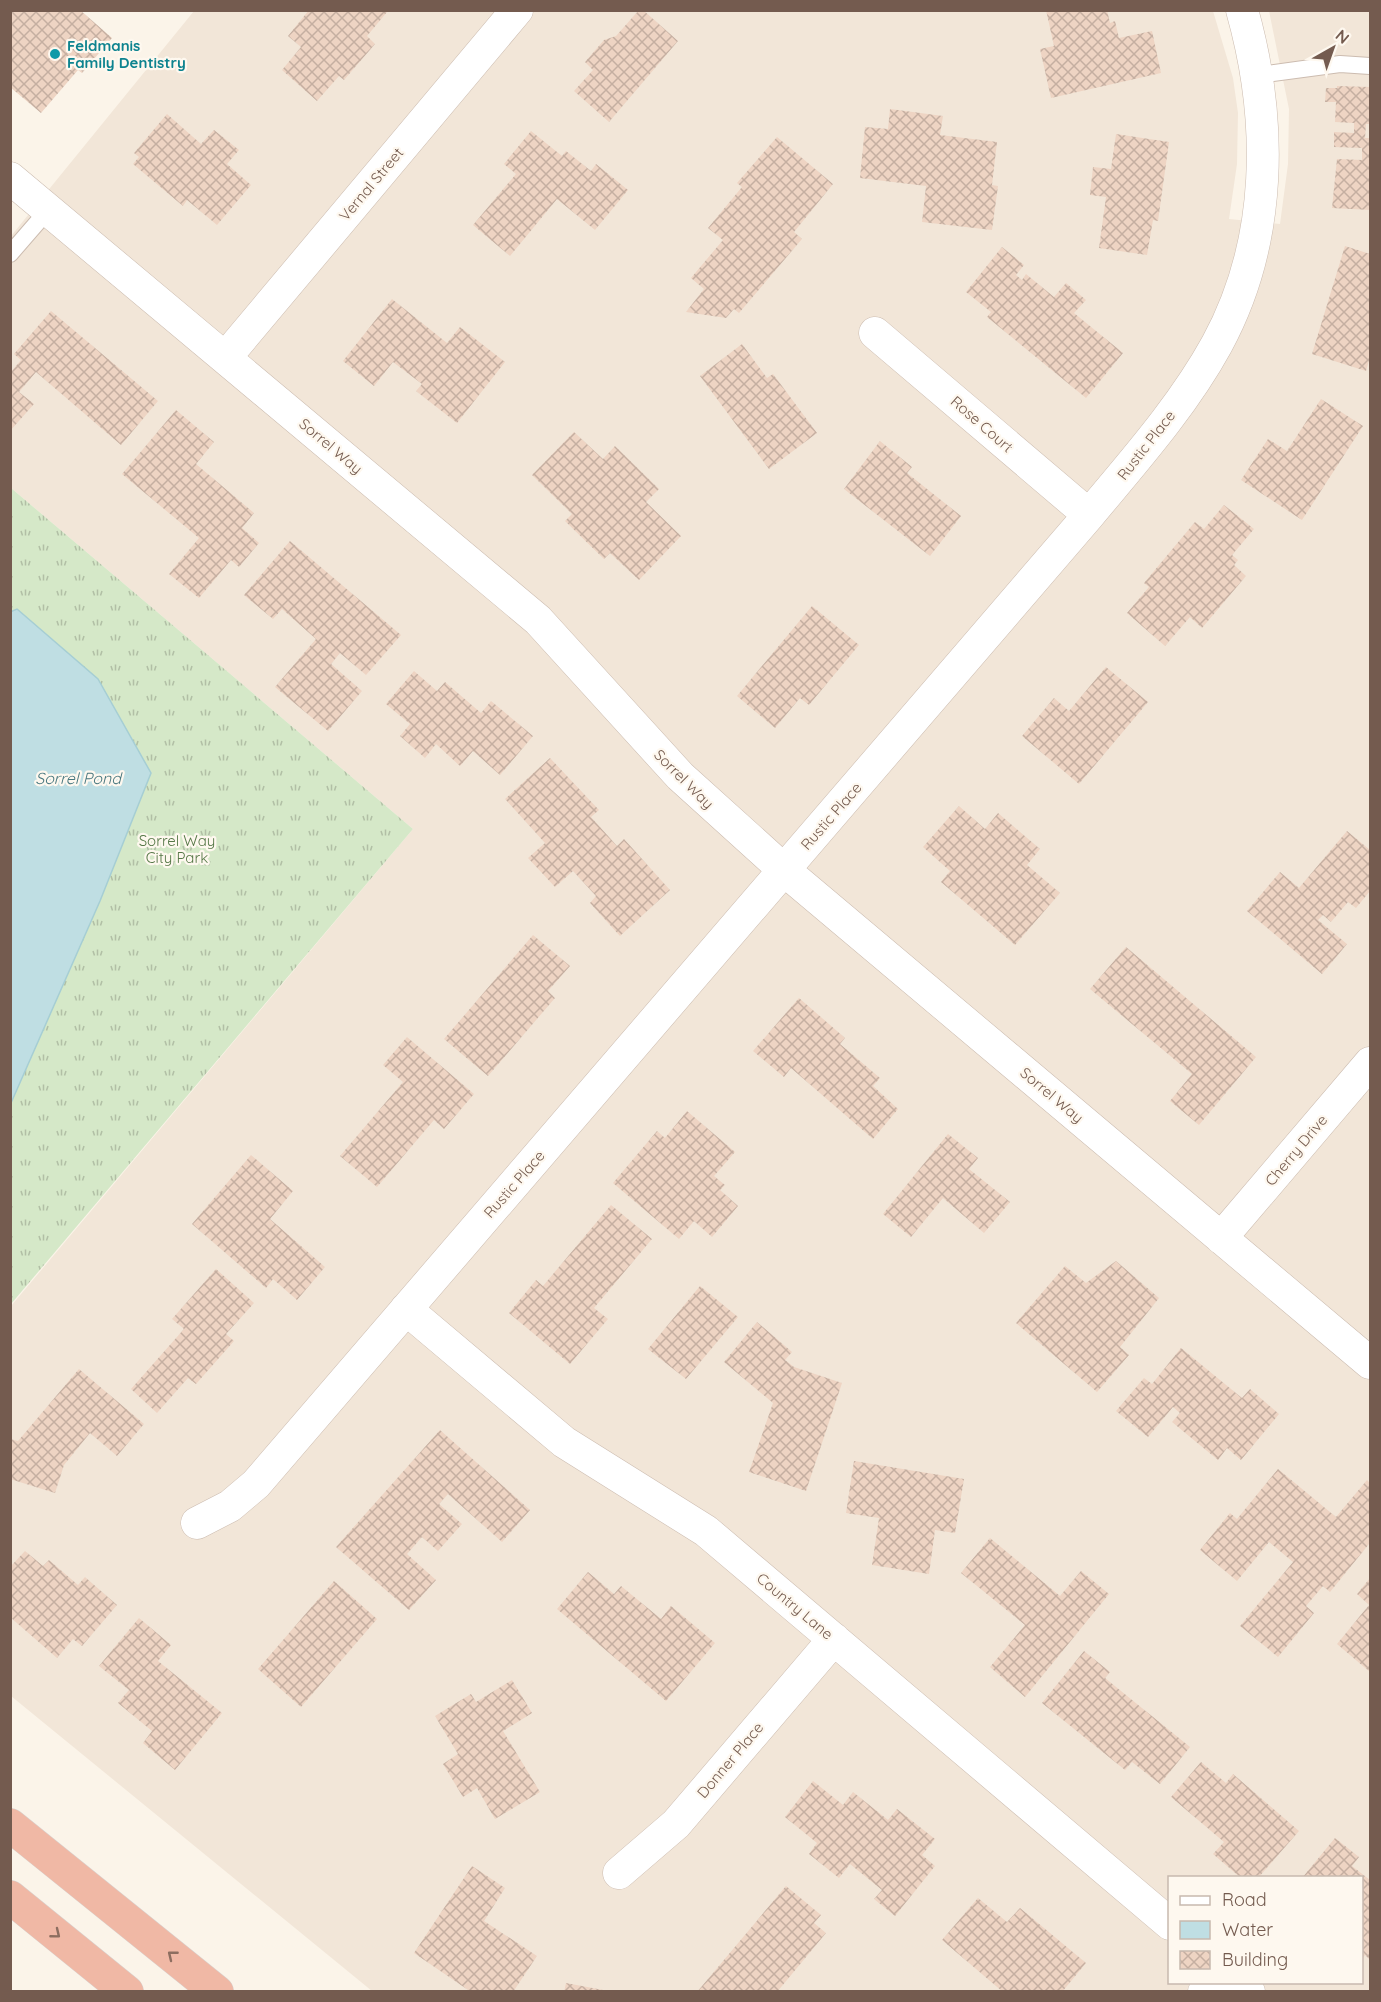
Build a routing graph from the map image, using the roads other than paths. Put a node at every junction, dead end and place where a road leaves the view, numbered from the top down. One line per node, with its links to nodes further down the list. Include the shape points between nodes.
1 (517, 10): 9 (street, Vernal Street)
2 (1242, 10): 4 (street, Rustic Place)
3 (1371, 66): 4 (lane, via 1340,64)
4 (1258, 75): 10 (street, Rustic Place, via 1265,138 1260,207 1233,312 1190,387)
5 (11, 179): 6 (street, Sorrel Way)
6 (49, 209): 7 (lane); 9 (street, Sorrel Way)
7 (10, 254)
8 (875, 333): 10 (street, Rose Court)
9 (225, 358): 11 (street, Sorrel Way, via 538,620 680,776)
10 (1089, 515): 11 (street, Rustic Place)
11 (784, 870): 13 (street, Sorrel Way); 14 (street, Rustic Place)
12 (1371, 1063): 13 (street, Cherry Drive)
13 (1221, 1238): 15 (street, Sorrel Way)
14 (406, 1309): 16 (street, Rustic Place, via 256,1484 230,1506); 17 (street, Country Lane, via 564,1442 706,1531)
15 (1371, 1363)
16 (197, 1523)
17 (834, 1639): 19 (street, Donner Place, via 676,1824); 21 (street, Country Lane)
18 (10, 1825): 23 (highway, one-way to 18)
19 (619, 1873)
20 (10, 1897): 22 (highway, one-way to 22)
21 (1168, 1922)
22 (127, 1992)
23 (217, 1992)

